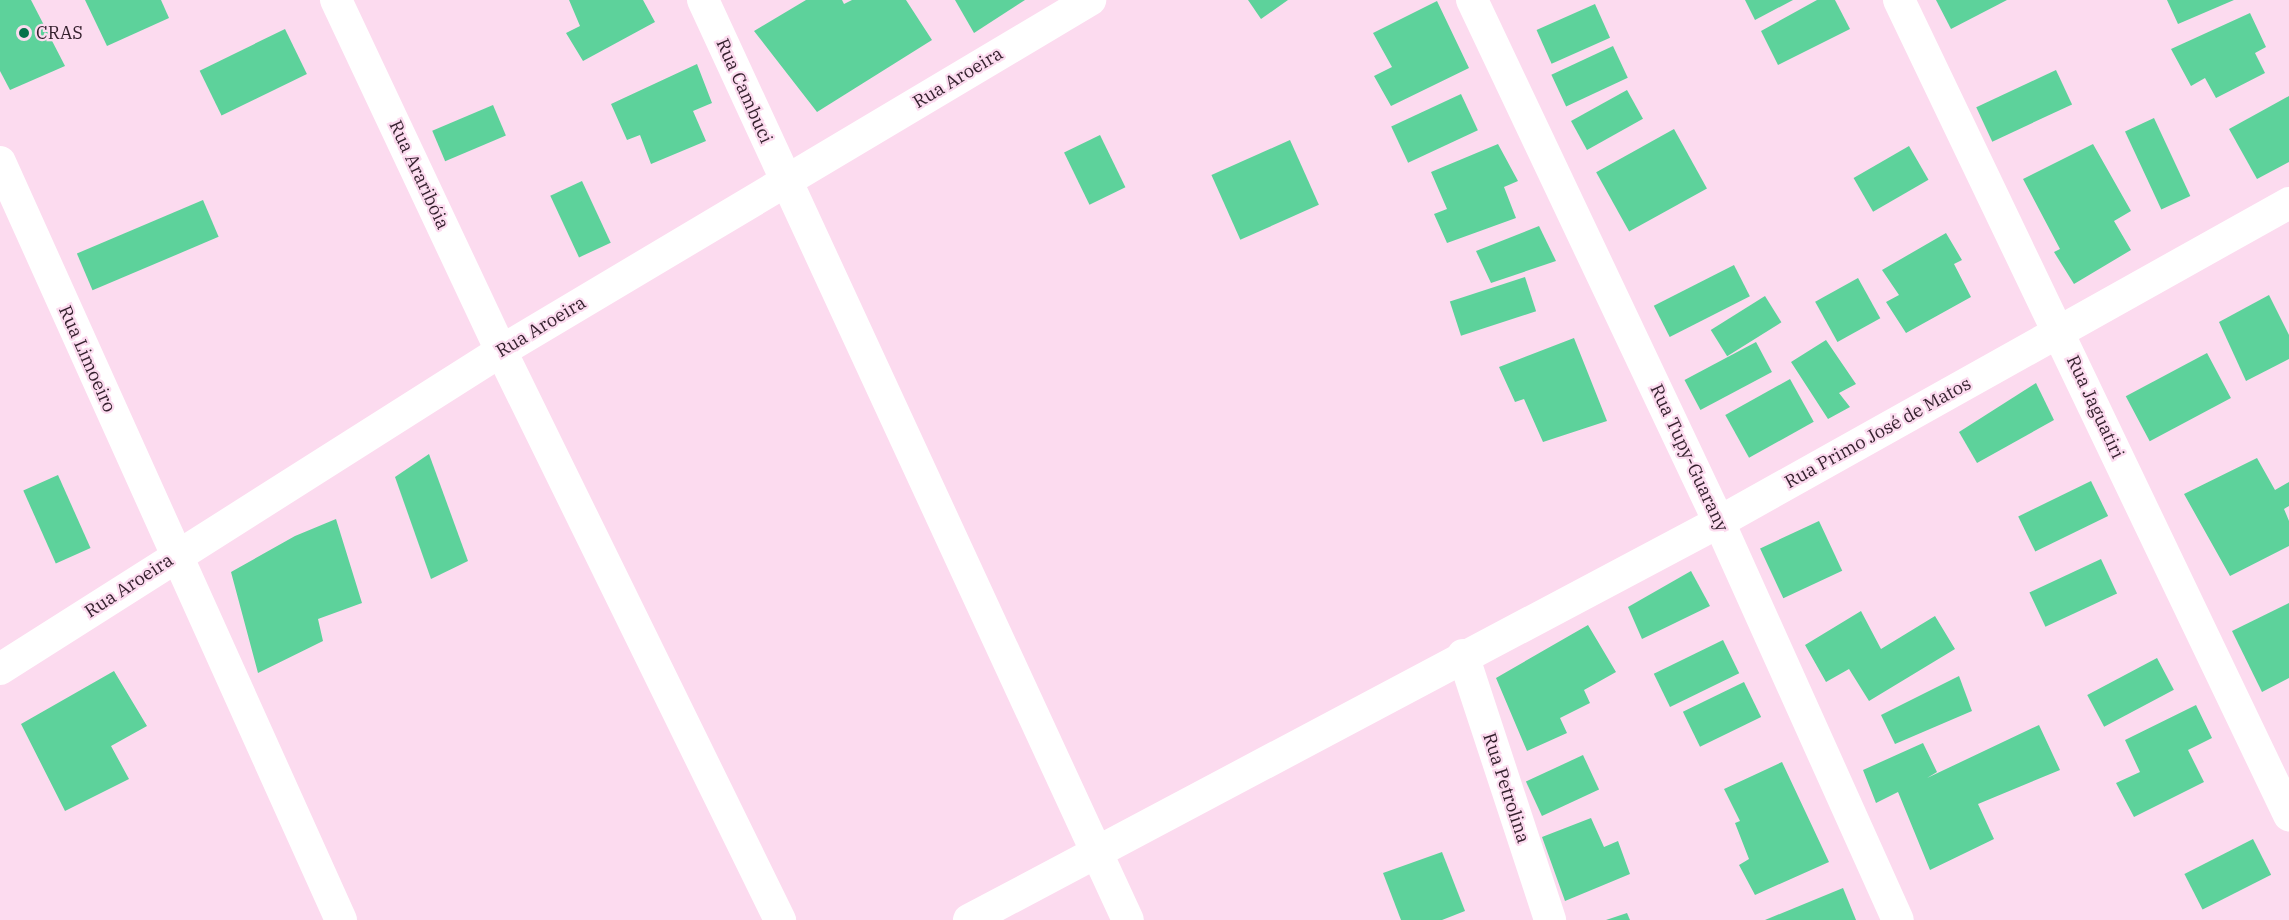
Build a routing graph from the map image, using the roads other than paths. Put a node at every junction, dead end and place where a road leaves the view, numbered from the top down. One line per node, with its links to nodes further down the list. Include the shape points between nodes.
1 (336, 0): 10 (street, Rua Araribóia)
2 (703, 0): 7 (street, Rua Cambuci)
3 (1088, 0): 7 (street, Rua Aroeira)
4 (1472, 0): 11 (street, Rua Tupy-Guarany)
5 (1899, 0): 9 (street, Rua Jaguatiri)
6 (0, 162): 12 (street, Rua Limoeiro)
7 (785, 182): 10 (street, Rua Aroeira); 16 (street, Rua Cambuci)
8 (2289, 203): 9 (street, Rua Primo José de Matos)
9 (2059, 331): 11 (street, Rua Primo José de Matos); 15 (street, Rua Jaguatiri)
10 (501, 351): 12 (street, Rua Aroeira); 18 (street, Rua Araribóia)
11 (1719, 522): 13 (street, Rua Primo José de Matos); 22 (street, Rua Tupy-Guarany)
12 (174, 556): 14 (street, Rua Aroeira); 17 (street, Rua Limoeiro)
13 (1463, 655): 16 (street, Rua Primo José de Matos); 21 (street, Rua Petrolina)
14 (0, 669)
15 (2289, 815)
16 (1094, 853): 19 (street, Rua Primo José de Matos); 20 (street, Rua Cambuci)
17 (340, 920)
18 (780, 920)
19 (969, 920)
20 (1128, 920)
21 (1550, 920)
22 (1898, 920)

